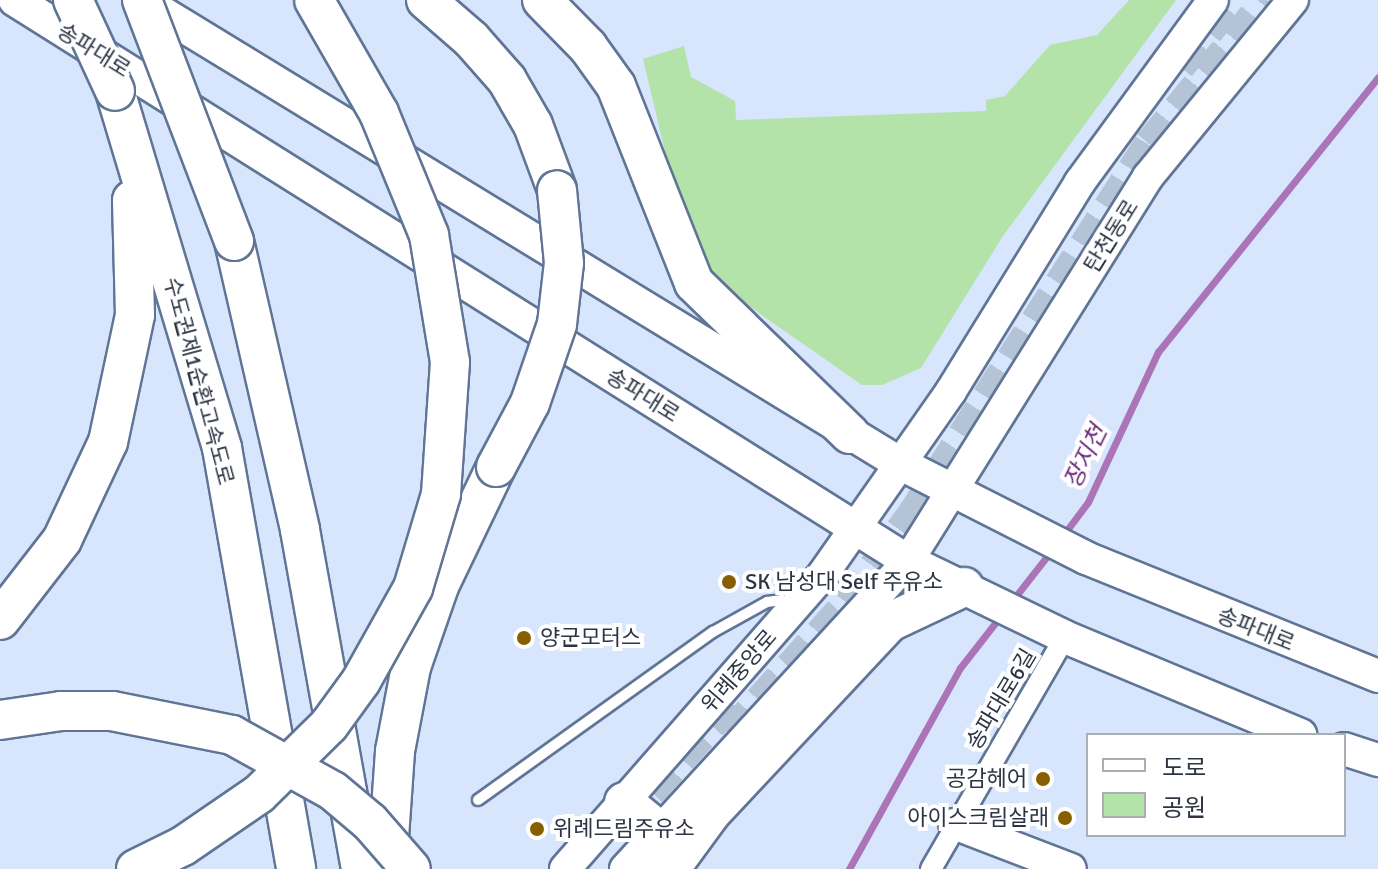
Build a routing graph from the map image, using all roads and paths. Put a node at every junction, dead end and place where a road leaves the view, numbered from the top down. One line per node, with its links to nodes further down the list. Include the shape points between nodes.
1 (15, 0): 13 (main road, 송파대로)
2 (73, 0): 9 (highway, 수도권제1순환고속도로, bridge)
3 (141, 0): 10 (main road, 송파대로); 30 (highway, bridge, via 167,54 234,241 300,530)
4 (314, 0): 28 (highway, bridge, via 379,113 429,235 450,362 441,494 413,588 361,681 329,725 243,806)
5 (426, 0): 31 (highway, bridge, via 507,80 533,125 557,190 564,263 557,324 534,393 439,586 411,667 395,751)
6 (542, 0): 10 (highway, via 588,47 616,86 694,283)
7 (1213, 0): 11 (main road, via 1080,182)
8 (1293, 0): 12 (main road, 탄천동로, via 1148,177)
9 (115, 91): 17 (highway, via 133,210 135,315 108,442 75,518 30,587); 29 (highway, 수도권제1순환고속도로, via 222,448)
10 (850, 434): 11 (main road, 송파대로)
11 (901, 464): 12 (main road, 송파대로); 13 (main road, 위례중앙로)
12 (954, 490): 14 (main road); 19 (main road, 송파대로, via 1122,574)
13 (854, 529): 14 (main road, 송파대로); 16 (main road, 위례중앙로)
14 (908, 561): 15 (main road, 송파대로); 27 (main road)
15 (974, 592): 18 (main road, 송파대로); 36 (highway, via 890,622 711,813)
16 (790, 613): 24 (lane, via 782,600 767,602 713,632); 25 (main road, 위례중앙로)
17 (0, 620)
18 (1056, 633): 21 (main road, 송파대로); 26 (street, 송파대로6길)
19 (1378, 676)
20 (0, 720): 32 (highway, bridge, via 100,711 175,720 232,735 333,791 370,822)
21 (1295, 733)
22 (1346, 750): 23 (main road)
23 (1378, 760)
24 (478, 800)
25 (624, 802): 27 (highway); 33 (main road, 위례중앙로)
26 (954, 824): 37 (street, 송파대로6길); 38 (main road)
27 (659, 831): 34 (main road); 35 (highway, via 664,850)
28 (136, 869)
29 (296, 869)
30 (361, 869)
31 (387, 869)
32 (411, 869)
33 (565, 869)
34 (625, 869)
35 (660, 869)
36 (670, 869)
37 (931, 869)
38 (1071, 869)

